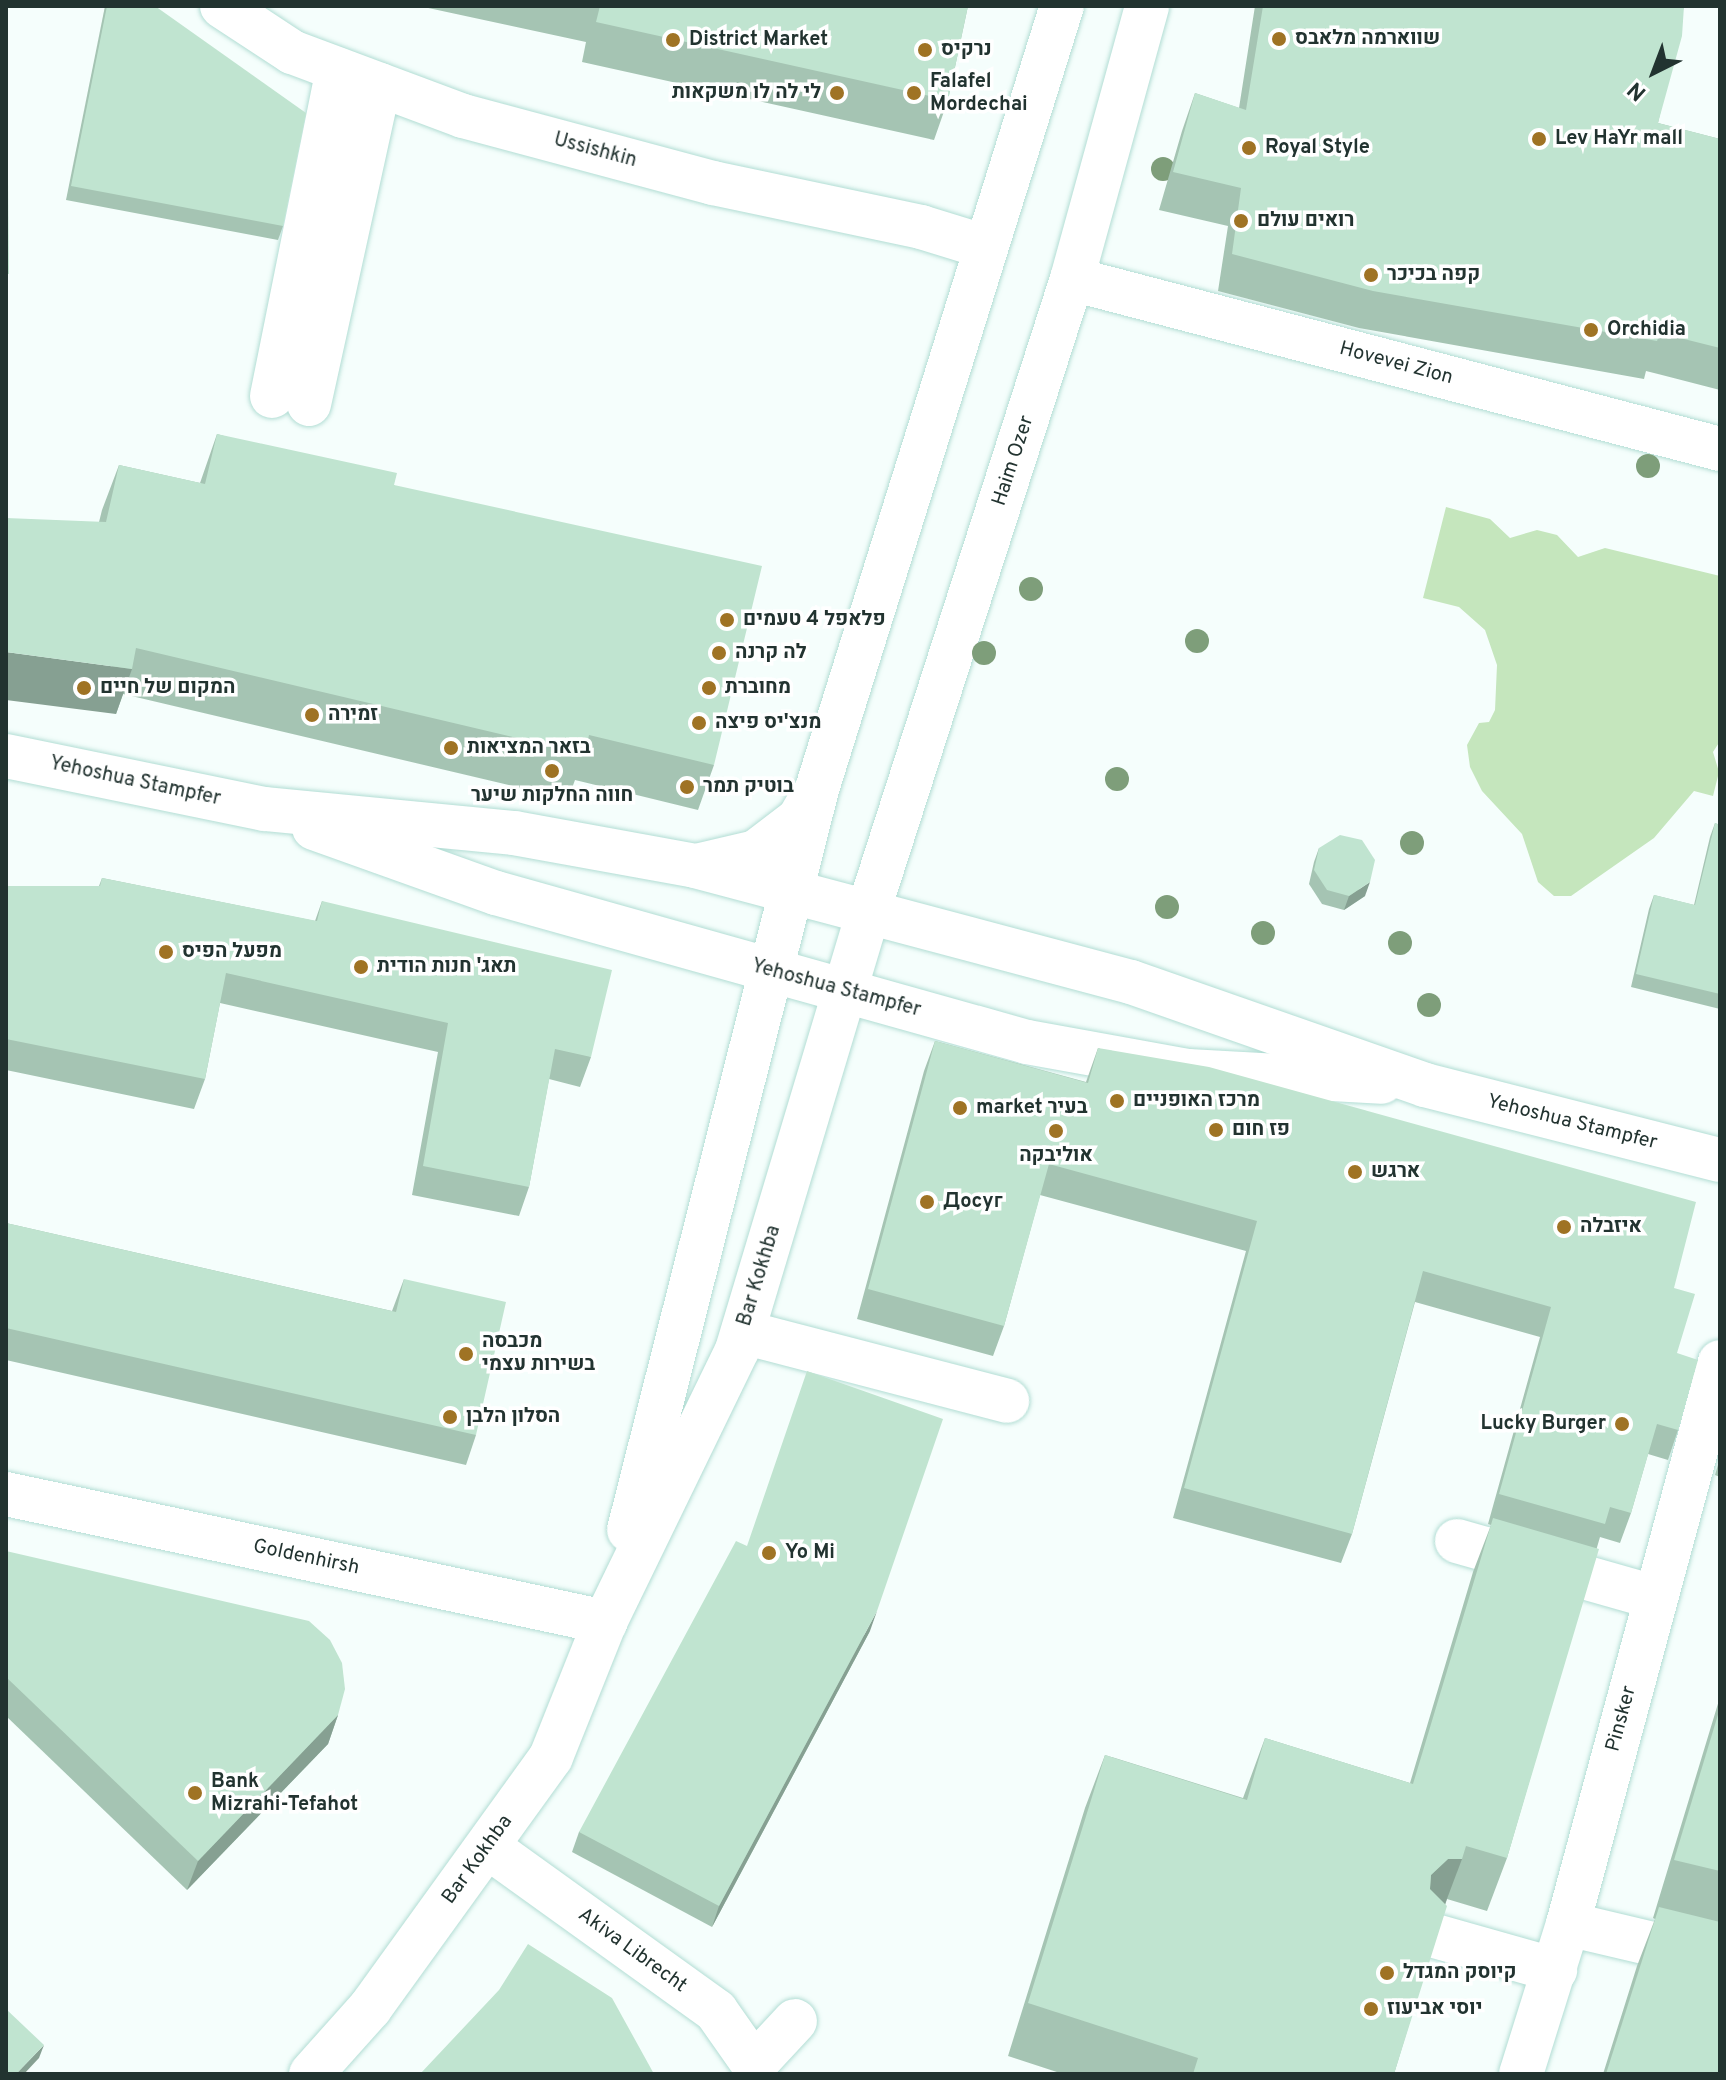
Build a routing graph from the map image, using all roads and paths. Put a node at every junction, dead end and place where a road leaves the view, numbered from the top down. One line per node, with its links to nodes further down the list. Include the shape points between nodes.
1 (222, 6): 4 (street, Ussishkin, via 292,52)
2 (1062, 6): 6 (street)
3 (1147, 6): 7 (street, Haim Ozer)
4 (338, 70): 5 (street, Ussishkin); 5 (street, via 290,400)
5 (379, 85): 6 (street, Ussishkin, via 463,116 684,175 921,227)
6 (986, 247): 10 (street)
7 (1072, 279): 8 (street, Hovevei Zion); 14 (street, Haim Ozer)
8 (1720, 449)
9 (6, 756): 11 (street, Yehoshua Stampfer)
10 (817, 789): 12 (street, via 799,819 776,840 730,862); 13 (street)
11 (265, 809): 12 (street, Yehoshua Stampfer, via 514,833); 15 (street, Yehoshua Stampfer, via 496,893)
12 (695, 866): 13 (street, Yehoshua Stampfer)
13 (792, 890): 14 (street, Yehoshua Stampfer); 15 (street, Bar Kokhba)
14 (868, 912): 16 (street, Bar Kokhba); 17 (street, Yehoshua Stampfer, via 1131,982)
15 (771, 972): 16 (street, Yehoshua Stampfer); 25 (street, Bar Kokhba)
16 (846, 992): 17 (street, Yehoshua Stampfer, via 1097,1057 1188,1071); 19 (street, Bar Kokhba)
17 (1425, 1085): 18 (street, Yehoshua Stampfer)
18 (1720, 1160)
19 (743, 1332): 21 (street); 25 (street, Bar Kokhba)
20 (1720, 1362): 24 (street, Pinsker)
21 (1007, 1401)
22 (6, 1494): 25 (street, Goldenhirsh)
23 (1457, 1541): 24 (street)
24 (1654, 1597): 27 (street, Pinsker)
25 (605, 1622): 26 (street, Bar Kokhba, via 551,1757)
26 (488, 1847): 32 (street, Akiva Librecht, via 716,2011); 33 (street, Bar Kokhba, via 370,2008)
27 (1568, 1924): 29 (street); 30 (street, Pinsker)
28 (1435, 1936): 30 (street)
29 (1720, 1960)
30 (1555, 1970): 34 (street, Pinsker)
31 (795, 2021): 32 (street)
32 (754, 2070)
33 (311, 2074)
34 (1521, 2074)

